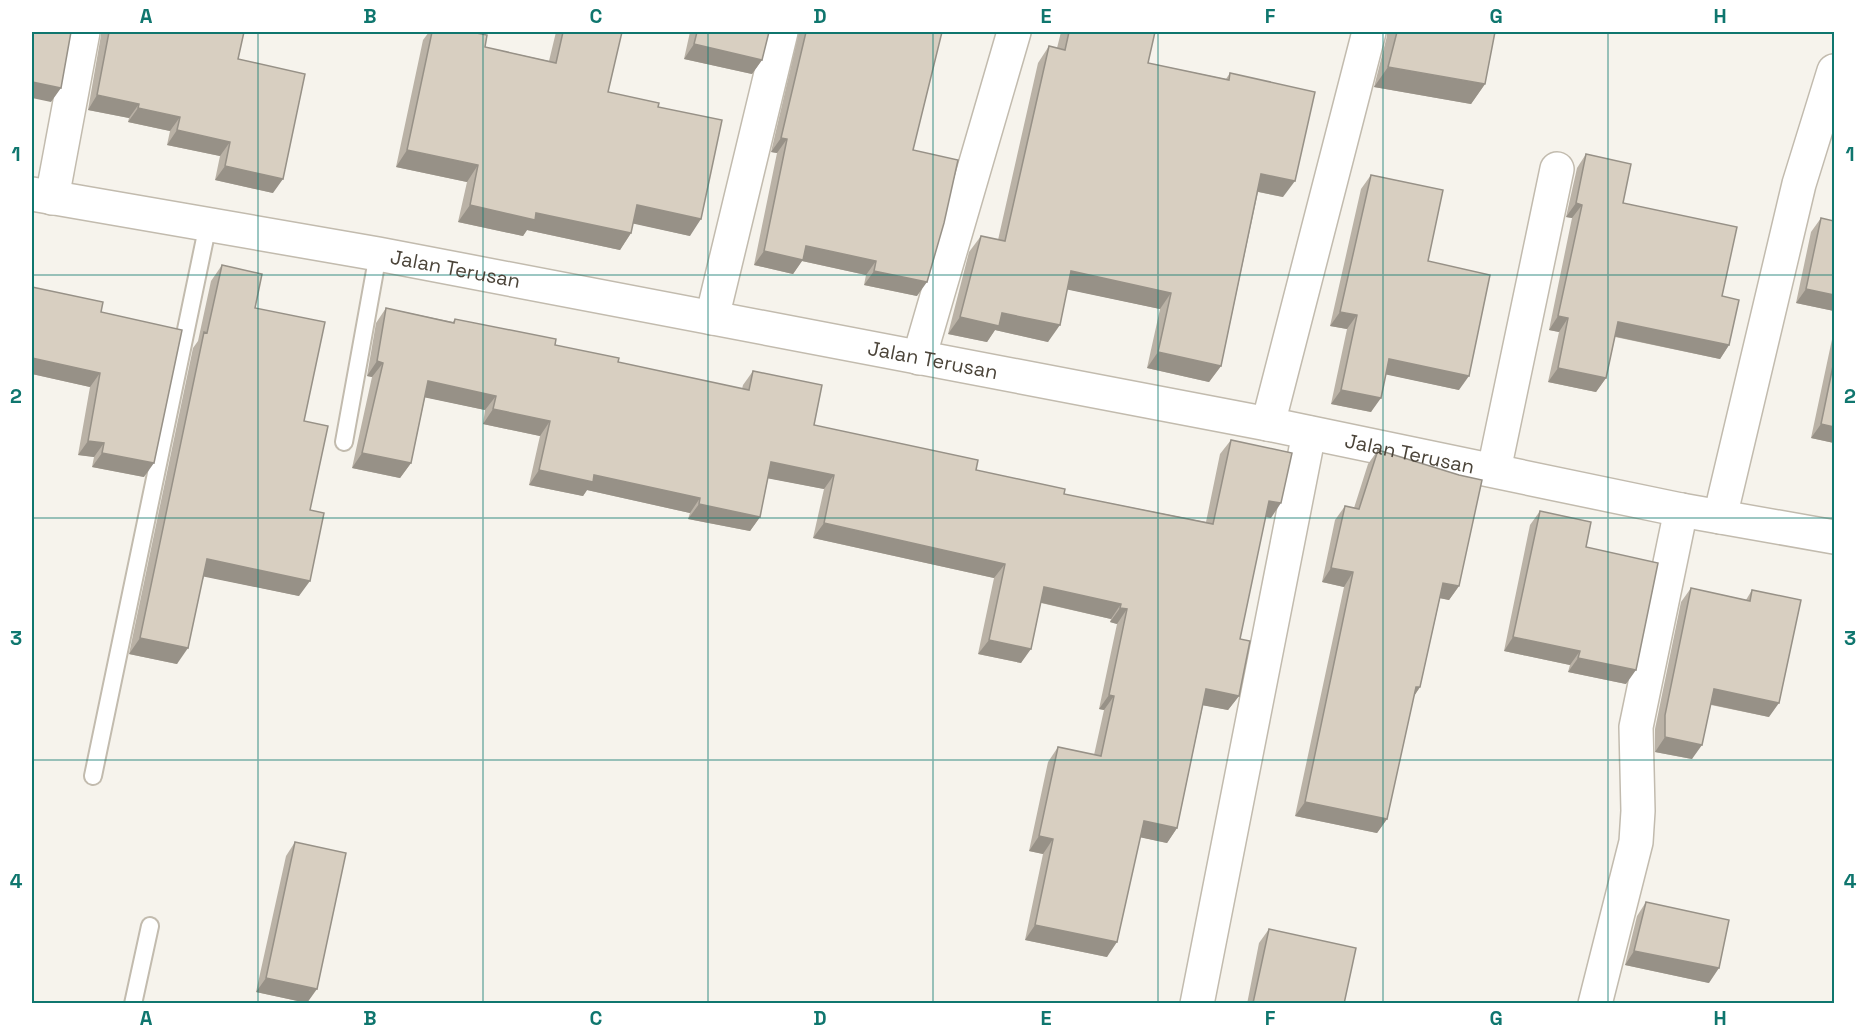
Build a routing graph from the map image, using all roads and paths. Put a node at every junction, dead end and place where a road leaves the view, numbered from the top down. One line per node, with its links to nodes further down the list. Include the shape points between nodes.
1 (83, 32): 7 (street)
2 (781, 32): 10 (street)
3 (1014, 32): 11 (street)
4 (1369, 32): 12 (street)
5 (1834, 71): 17 (street, via 1799,184)
6 (1557, 169): 15 (street)
7 (42, 196): 8 (street, Jalan Terusan)
8 (208, 224): 9 (street, Jalan Terusan); 19 (lane)
9 (378, 254): 10 (street, Jalan Terusan); 14 (lane)
10 (712, 318): 11 (street, Jalan Terusan)
11 (920, 358): 12 (street, Jalan Terusan)
12 (1268, 424): 13 (street, Jalan Terusan)
13 (1309, 433): 15 (street, Jalan Terusan); 22 (street)
14 (344, 442)
15 (1494, 470): 16 (street, Jalan Terusan)
16 (1681, 510): 17 (street, Jalan Terusan); 23 (street, via 1636,727 1636,842)
17 (1720, 517): 18 (street, Jalan Terusan)
18 (1834, 537)
19 (93, 776)
20 (150, 926): 21 (lane)
21 (133, 1004)
22 (1197, 1004)
23 (1595, 1004)

